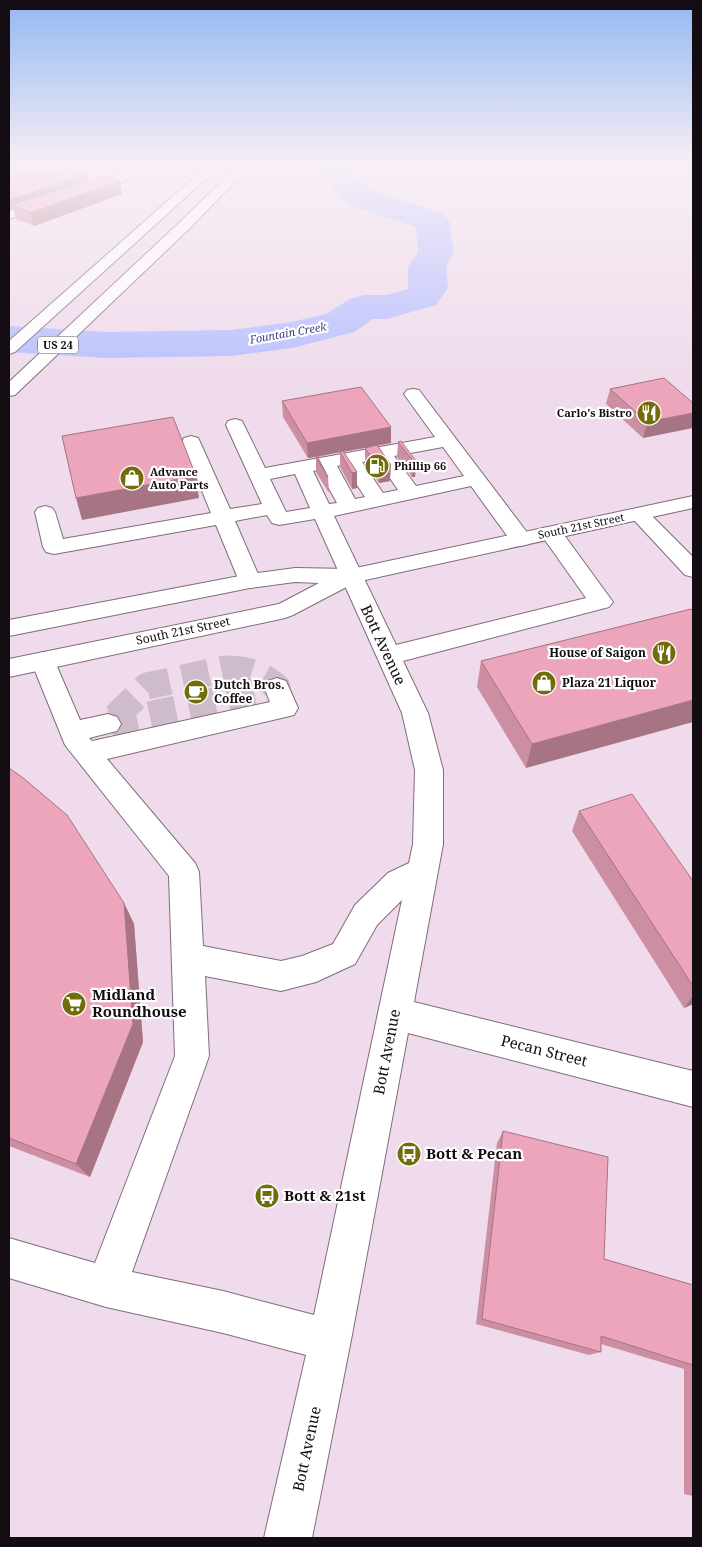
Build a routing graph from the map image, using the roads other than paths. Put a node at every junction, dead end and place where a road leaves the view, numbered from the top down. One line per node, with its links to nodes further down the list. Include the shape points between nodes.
1 (132, 239): 3 (main road, US 24)
2 (171, 239): 4 (main road, US 24)
3 (9, 349)
4 (9, 391)
5 (413, 394): 7 (main road)
6 (235, 425): 14 (main road)
7 (449, 440): 9 (main road); 16 (main road)
8 (191, 442): 25 (main road)
9 (408, 448): 10 (main road); 15 (main road)
10 (382, 453): 11 (main road); 17 (main road)
11 (350, 459): 12 (main road); 18 (main road)
12 (325, 463): 13 (main road); 20 (main road)
13 (302, 467): 14 (main road); 23 (main road, Bott Avenue)
14 (258, 475): 21 (main road)
15 (427, 477): 16 (main road); 17 (main road)
16 (477, 479): 27 (main road)
17 (410, 493): 18 (main road)
18 (377, 500): 20 (main road)
19 (693, 502): 24 (main road, South 21st Street)
20 (349, 506): 23 (main road)
21 (274, 508): 23 (main road, via 279,519); 25 (main road)
22 (45, 512): 25 (main road, via 54,547)
23 (322, 512): 29 (main road, Bott Avenue)
24 (639, 514): 26 (main road, South 21st Street); 28 (main road)
25 (223, 516): 30 (main road)
26 (551, 533): 27 (main road, South 21st Street); 32 (main road, via 601,602)
27 (521, 539): 29 (main road, South 21st Street)
28 (693, 570)
29 (351, 576): 30 (main road, South 21st Street, via 295,575); 32 (main road, Bott Avenue); 33 (main road, South 21st Street, via 284,610)
30 (250, 581): 31 (main road, South 21st Street)
31 (9, 628)
32 (388, 656): 38 (main road, Bott Avenue, via 415,713 429,770 428,844)
33 (43, 660): 34 (main road, South 21st Street); 37 (main road)
34 (9, 668)
35 (277, 687): 37 (main road, via 285,708)
36 (108, 724): 37 (main road)
37 (79, 743): 39 (main road, via 184,872)
38 (422, 871): 39 (main road, via 399,882 366,915 344,954 304,972 281,976); 40 (main road, Bott Avenue)
39 (188, 958): 43 (main road, via 192,1056)
40 (394, 1013): 41 (main road, Pecan Street); 44 (main road, Bott Avenue)
41 (693, 1089)
42 (9, 1258): 43 (main road)
43 (106, 1286): 44 (main road)
44 (330, 1340): 45 (main road, Bott Avenue)
45 (288, 1538)

